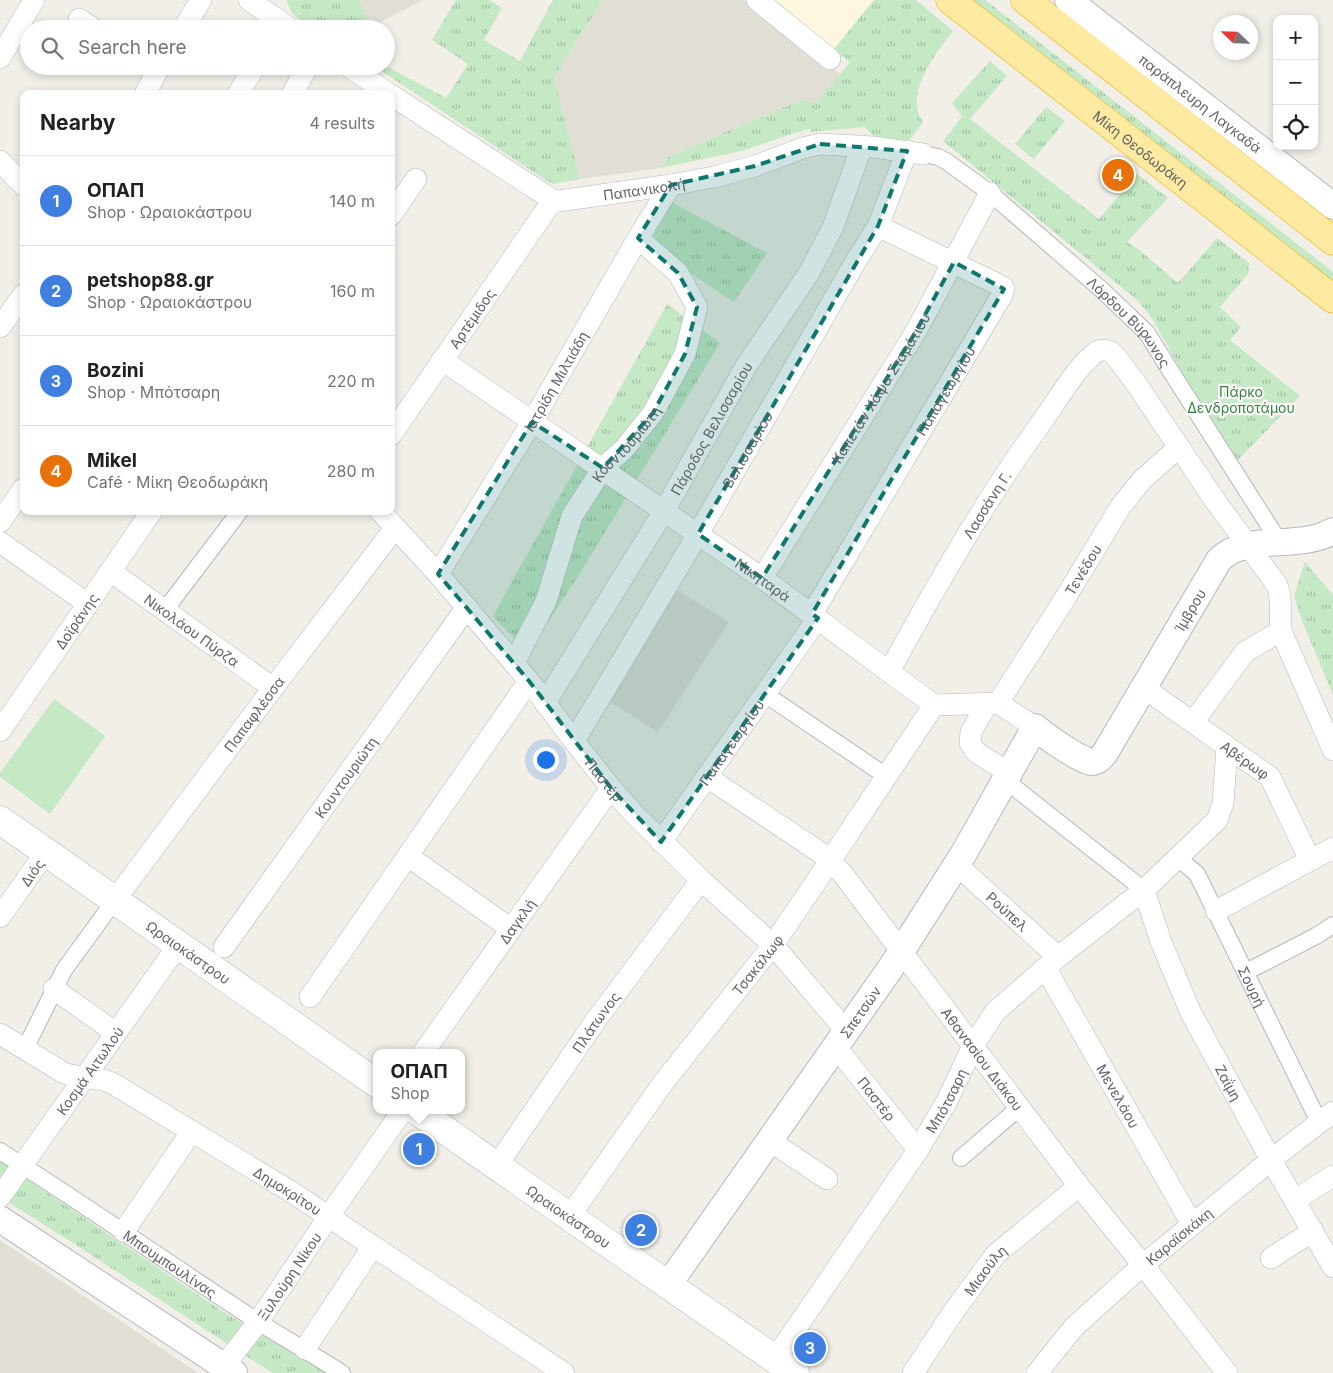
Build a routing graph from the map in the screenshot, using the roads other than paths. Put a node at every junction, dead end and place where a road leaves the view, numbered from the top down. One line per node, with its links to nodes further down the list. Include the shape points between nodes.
1 (34, 0): 8 (street)
2 (201, 0): 9 (street)
3 (249, 0): 10 (street)
4 (758, 0): 13 (street)
5 (950, 0): 37 (highway, Μίκη Θεοδωράκη)
6 (1025, 0): 35 (highway)
7 (1068, 0): 31 (street, παράπλευρη Λαγκαδά)
8 (22, 20)
9 (189, 20)
10 (275, 20)
11 (20, 24): 12 (street)
12 (0, 58)
13 (830, 58)
14 (153, 75): 18 (street)
15 (250, 75): 19 (street)
16 (303, 75): 20 (street)
17 (362, 75): 21 (street)
18 (147, 90)
19 (240, 90)
20 (294, 90)
21 (384, 90)
22 (395, 97): 30 (street)
23 (862, 146): 24 (street, Παπανικολή); 28 (street, Παπανικολή, via 820,144 755,166); 46 (street, Πάροδος Βελισσαρίου, via 832,227 809,273 746,366)
24 (915, 153): 29 (street, Λόρδου Βύρωνος, via 946,161); 33 (street, Βελισσαρίου)
25 (0, 161): 27 (street)
26 (416, 179): 32 (street)
27 (20, 182)
28 (671, 185): 30 (street, Παπανικολή); 34 (street, Ιατρίδη Μιλτιάδη)
29 (990, 193): 36 (street, Καπετάν Χάψα Σταμάτιου); 55 (street, Λόρδου Βύρωνος, via 1147,333)
30 (553, 200): 40 (street, Αρτέμιδος)
31 (1333, 206)
32 (395, 208)
33 (878, 226): 36 (street, Παπαγεωργίου); 53 (street, Βελισσαρίου)
34 (638, 238): 41 (street, Ιατρίδη Μιλτιάδη); 44 (street, Κουντουριώτη, via 678,273 697,307 685,354 653,413 624,449)
35 (1333, 241)
36 (954, 262): 59 (street, Καπετάν Χάψα Σταμάτιου, via 914,333); 63 (street, Παπαγεωργίου, via 1003,287 1002,295)
37 (1333, 299)
38 (20, 300): 39 (street)
39 (0, 327)
40 (442, 360): 41 (street, Νικηταρά); 42 (street, Αρτέμιδος)
41 (532, 422): 44 (street, Νικηταρά); 58 (street, Ιατρίδη Μιλτιάδη)
42 (395, 429)
43 (1179, 447): 56 (street); 66 (street, Λασσάνη Γ., via 1110,350 1094,353 1012,465 949,565); 72 (street, Τενέδου, via 1142,480 1121,506 1064,600)
44 (603, 468): 46 (street, Νικηταρά); 65 (street, Κουντουριώτη, via 572,516 546,601)
45 (20, 494): 50 (street)
46 (664, 511): 53 (street, Νικηταρά); 71 (street, Πάροδος Βελισσαρίου)
47 (149, 515): 57 (street, Δοϊράνης)
48 (237, 515): 62 (street)
49 (384, 515): 51 (street, Παστέρ)
50 (0, 522)
51 (395, 528): 58 (street, Παστέρ); 68 (street, Παπαφλέσσα)
52 (1333, 532): 55 (street, Ίμβρου, via 1322,537)
53 (698, 534): 59 (street, Νικηταρά); 77 (street, Βελισσαρίου)
54 (0, 542): 60 (street)
55 (1280, 543): 56 (street, Ίμβρου)
56 (1248, 545): 64 (street, via 1277,584); 69 (street, Ίμβρου, via 1236,548 1219,560)
57 (110, 572): 60 (street, Δοϊράνης); 62 (street, Νικολάου Πύρζα)
58 (438, 574): 61 (street, Παστέρ)
59 (762, 578): 63 (street, Νικηταρά)
60 (88, 604): 76 (street, Δοϊράνης)
61 (467, 607): 65 (street, Παστέρ); 102 (street, Κουντουριώτη)
62 (165, 610): 68 (street, Νικολάου Πύρζα)
63 (815, 616): 66 (street, Νικηταρά); 70 (street, Παπαγεωργίου)
64 (1281, 631): 74 (street, via 1245,652); 79 (street)
65 (514, 663): 67 (street, Παστέρ)
66 (889, 672): 73 (street, Νικηταρά)
67 (529, 681): 71 (street, Παστέρ); 88 (street)
68 (273, 688): 95 (street, Παπαφλέσσα)
69 (1144, 688): 74 (street, Αβέρωφ); 75 (street, Ίμβρου, via 1106,753 1094,762 1054,742)
70 (765, 694): 80 (street); 82 (street, Παπαγεωργίου)
71 (545, 703): 77 (street, Παστέρ)
72 (993, 704): 73 (street); 75 (street); 81 (street, Τενέδου, via 971,732 970,743 976,752)
73 (934, 705): 80 (street, Τσακάλωφ)
74 (1193, 722): 78 (street, Αβέρωφ)
75 (1035, 727): 81 (street, Σπετσών)
76 (0, 731)
77 (574, 741): 83 (street, Παστέρ)
78 (1227, 747): 89 (street, Μπότσαρη, via 1223,803 1217,820); 90 (street, Αβέρωφ, via 1270,777)
79 (1333, 750)
80 (886, 776): 91 (street, Τσακάλωφ)
81 (1007, 776): 92 (street, Σπετσών); 94 (street)
82 (707, 777): 85 (street, Παπαγεωργίου); 91 (street, Αθανασίου Διάκου)
83 (611, 788): 85 (street, Παστέρ); 99 (street, Δαγκλή)
84 (0, 820): 87 (main road, Ωραιοκάστρου)
85 (662, 842): 93 (street, Παστέρ)
86 (1333, 848): 90 (street)
87 (46, 852): 95 (main road, Ωραιοκάστρου); 97 (street, Διός)
88 (408, 856): 99 (street); 107 (street)
89 (1178, 858): 94 (street, Μπότσαρη); 96 (street, Σουρή, via 1197,874)
90 (1310, 860): 96 (street)
91 (830, 861): 101 (street, Τσακάλωφ); 103 (street, Αθανασίου Διάκου)
92 (956, 864): 103 (street, Σπετσών); 104 (street, Ρούπελ)
93 (701, 880): 101 (street, Παστέρ); 127 (street, Πλάτωνος, via 596,1020)
94 (1144, 890): 104 (street, Μπότσαρη); 125 (street, Ζαΐμη, via 1161,942 1191,1013)
95 (115, 900): 100 (main road, Ωραιοκάστρου); 106 (street)
96 (1216, 911): 105 (street, Σουρή)
97 (0, 917)
98 (1333, 925): 105 (street)
99 (510, 929): 113 (street, Δαγκλή)
100 (179, 944): 108 (street, Κοσμά Αιτωλού); 115 (main road, Ωραιοκάστρου)
101 (773, 945): 110 (street, Παστέρ); 134 (street, Τσακάλωφ, via 663,1083)
102 (224, 947)
103 (902, 951): 110 (street, Σπετσών); 111 (street, Αθανασίου Διάκου)
104 (1052, 963): 111 (street, Μπότσαρη, via 995,1012); 136 (street, Μενελάου)
105 (1246, 972): 119 (street, Σουρή)
106 (54, 989): 108 (street); 112 (street)
107 (310, 997)
108 (116, 1033): 114 (street, Κοσμά Αιτωλού)
109 (0, 1034): 112 (street, Δημοκρίτου)
110 (842, 1039): 121 (street, Σπετσών); 122 (street, Παστέρ)
111 (973, 1046): 116 (street, Αθανασίου Διάκου); 122 (street, Μπότσαρη, via 947,1101)
112 (25, 1049): 114 (street, Δημοκρίτου, via 64,1072)
113 (426, 1049)
114 (84, 1078): 120 (street, Δημοκρίτου, via 112,1083); 126 (street, Κοσμά Αιτωλού)
115 (373, 1081)
116 (1020, 1107): 124 (street); 130 (street, Αθανασίου Διάκου)
117 (400, 1114): 133 (street, Ξυλούρη Νίκου)
118 (422, 1114): 127 (main road, Ωραιοκάστρου)
119 (1326, 1117): 125 (street, Καραϊσκάκη)
120 (192, 1131): 133 (street, Δημοκρίτου); 137 (street)
121 (770, 1141): 129 (street); 143 (street, Σπετσών)
122 (918, 1150): 146 (street, Μπότσαρη)
123 (0, 1151): 126 (street, Μπουμπουλίνας)
124 (962, 1158)
125 (1271, 1160): 132 (street, Ζαΐμη); 136 (street, Καραϊσκάκη)
126 (22, 1165): 131 (street, Κοσμά Αιτωλού); 137 (street, Μπουμπουλίνας)
127 (496, 1167): 134 (main road, Ωραιοκάστρου)
128 (1333, 1176): 132 (street)
129 (827, 1179)
130 (1079, 1186): 141 (street, Αθανασίου Διάκου); 150 (street, Μιαούλη, via 996,1254)
131 (0, 1196)
132 (1295, 1200): 138 (street, Ζαΐμη)
133 (329, 1216): 139 (street, Δημοκρίτου); 144 (street, Ξυλούρη Νίκου)
134 (569, 1217): 143 (main road, Ωραιοκάστρου)
135 (0, 1218): 147 (street)
136 (1192, 1224): 141 (street, Καραϊσκάκη)
137 (124, 1231): 144 (street, Μπουμπουλίνας)
138 (1313, 1232): 140 (street); 142 (street, Ζαΐμη)
139 (373, 1246): 145 (street); 149 (street, Δημοκρίτου)
140 (1271, 1258)
141 (1143, 1265): 151 (street, Καραϊσκάκη, via 1074,1326); 152 (street, Αθανασίου Διάκου)
142 (1333, 1266)
143 (668, 1285): 146 (main road, Ωραιοκάστρου)
144 (258, 1322): 145 (street, Μπουμπουλίνας); 147 (street, Ξυλούρη Νίκου)
145 (305, 1349): 148 (street, Μπουμπουλίνας)
146 (785, 1366)
147 (229, 1370)
148 (342, 1373)
149 (564, 1373)
150 (913, 1373)
151 (1037, 1373)
152 (1227, 1373)

